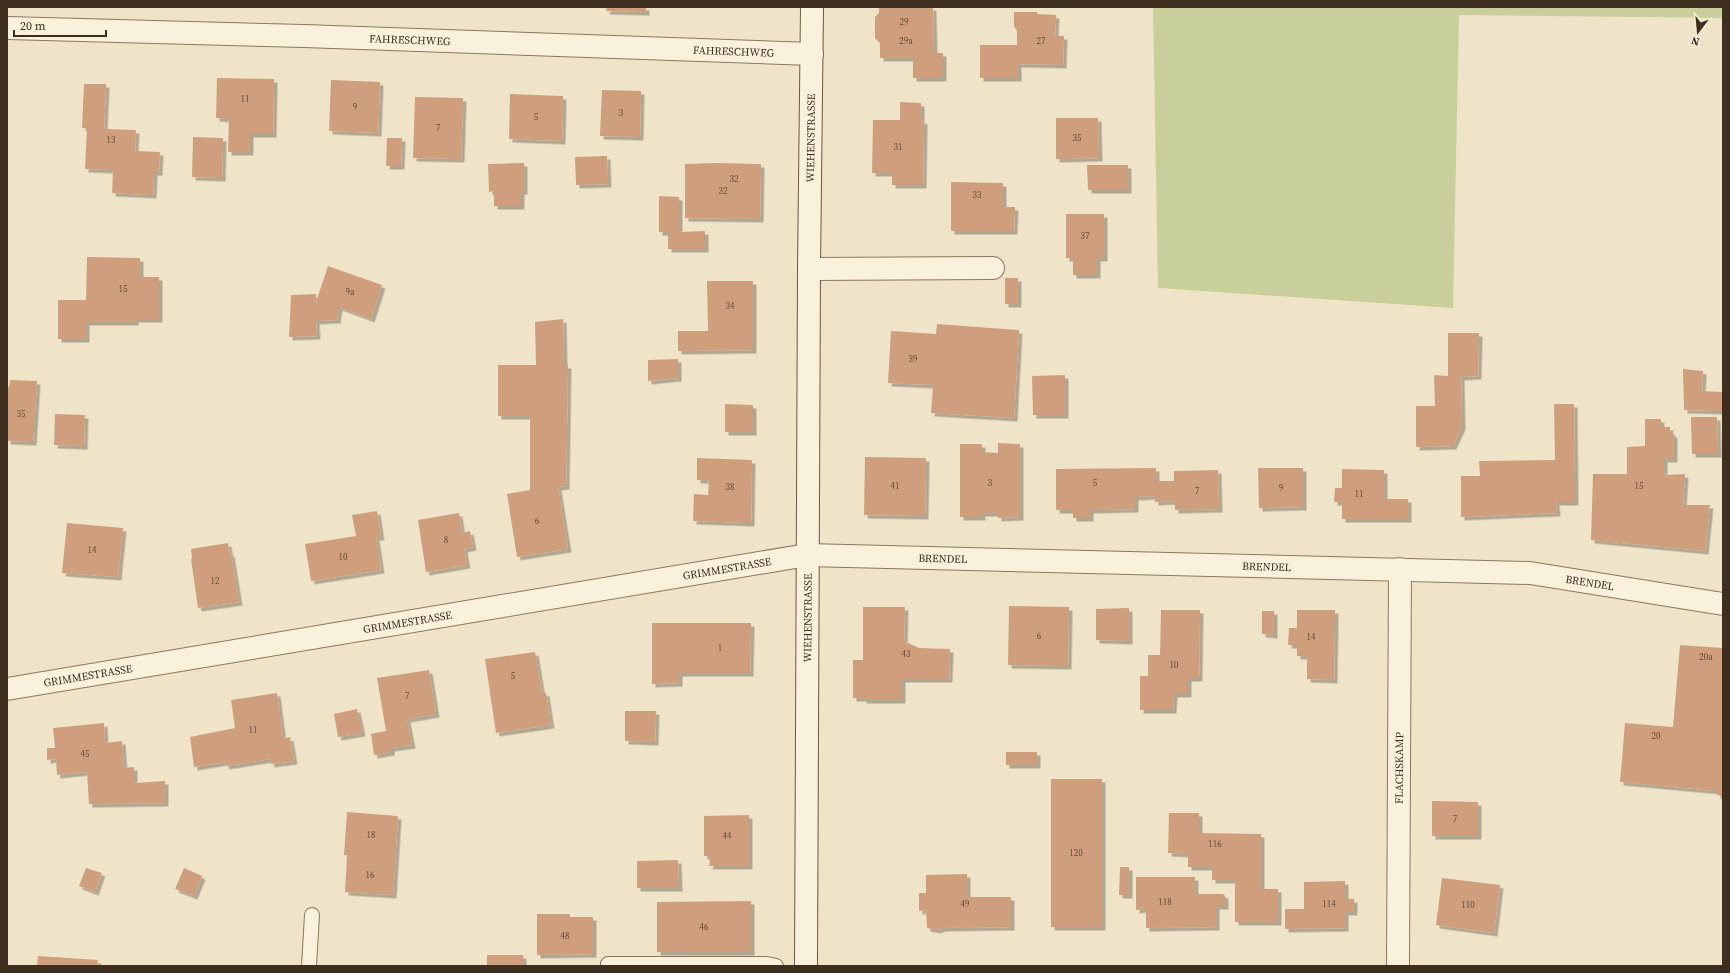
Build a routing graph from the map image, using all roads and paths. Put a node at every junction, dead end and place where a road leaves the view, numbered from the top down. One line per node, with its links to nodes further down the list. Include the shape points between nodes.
1 (812, 7): 3 (street, WIEHENSTRASSE)
2 (7, 28): 3 (street, FAHRESCHWEG)
3 (812, 54): 5 (street, WIEHENSTRASSE)
4 (993, 268): 5 (street)
5 (809, 269): 6 (street, WIEHENSTRASSE)
6 (807, 555): 7 (street, BRENDEL); 9 (street, GRIMMESTRASSE); 14 (street, WIEHENSTRASSE)
7 (1400, 570): 8 (street, BRENDEL, via 1530,573); 15 (street, FLACHSKAMP)
8 (1723, 604)
9 (7, 689)
10 (312, 915): 12 (lane)
11 (608, 964): 13 (lane)
12 (309, 966)
13 (776, 966)
14 (806, 966)
15 (1398, 966)

